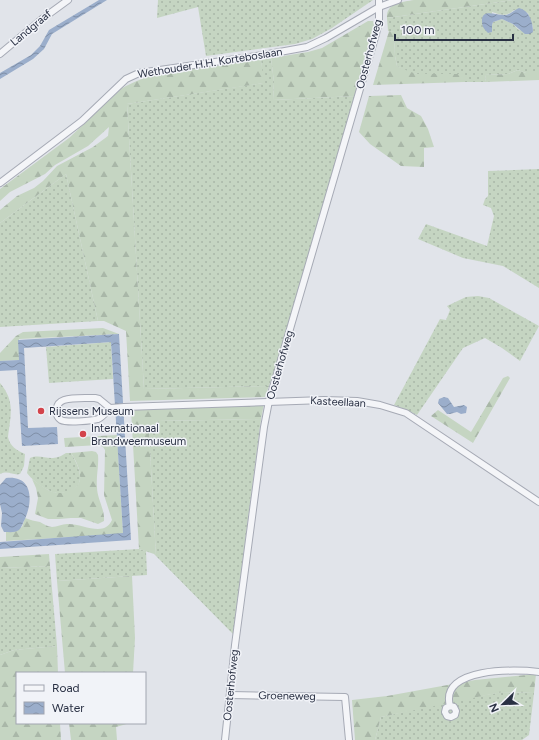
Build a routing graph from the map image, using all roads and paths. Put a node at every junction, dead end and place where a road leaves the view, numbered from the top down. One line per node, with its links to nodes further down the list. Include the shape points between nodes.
1 (398, 0): 3 (street, Wethouder H.H. Korteboslaan)
2 (64, 1): 4 (street, Landgraaf)
3 (379, 3): 5 (street, Wethouder H.H. Korteboslaan, via 326,38 307,47 132,76 82,121); 6 (street, Oosterhofweg, via 376,34)
4 (0, 54)
5 (0, 183)
6 (269, 402): 7 (street, Kasteellaan); 8 (street, Kasteellaan, via 324,400 393,408 406,413); 10 (street, Oosterhofweg)
7 (110, 408): 7 (street, via 95,398 64,400 59,403 56,411 62,420 68,422 100,419)
8 (539, 502)
9 (539, 672): 11 (street, via 504,670 462,679 451,689 448,696)
10 (230, 695): 12 (street, Oosterhofweg); 13 (street, Groeneweg, via 345,697)
11 (450, 706)
12 (225, 740)
13 (349, 740)

